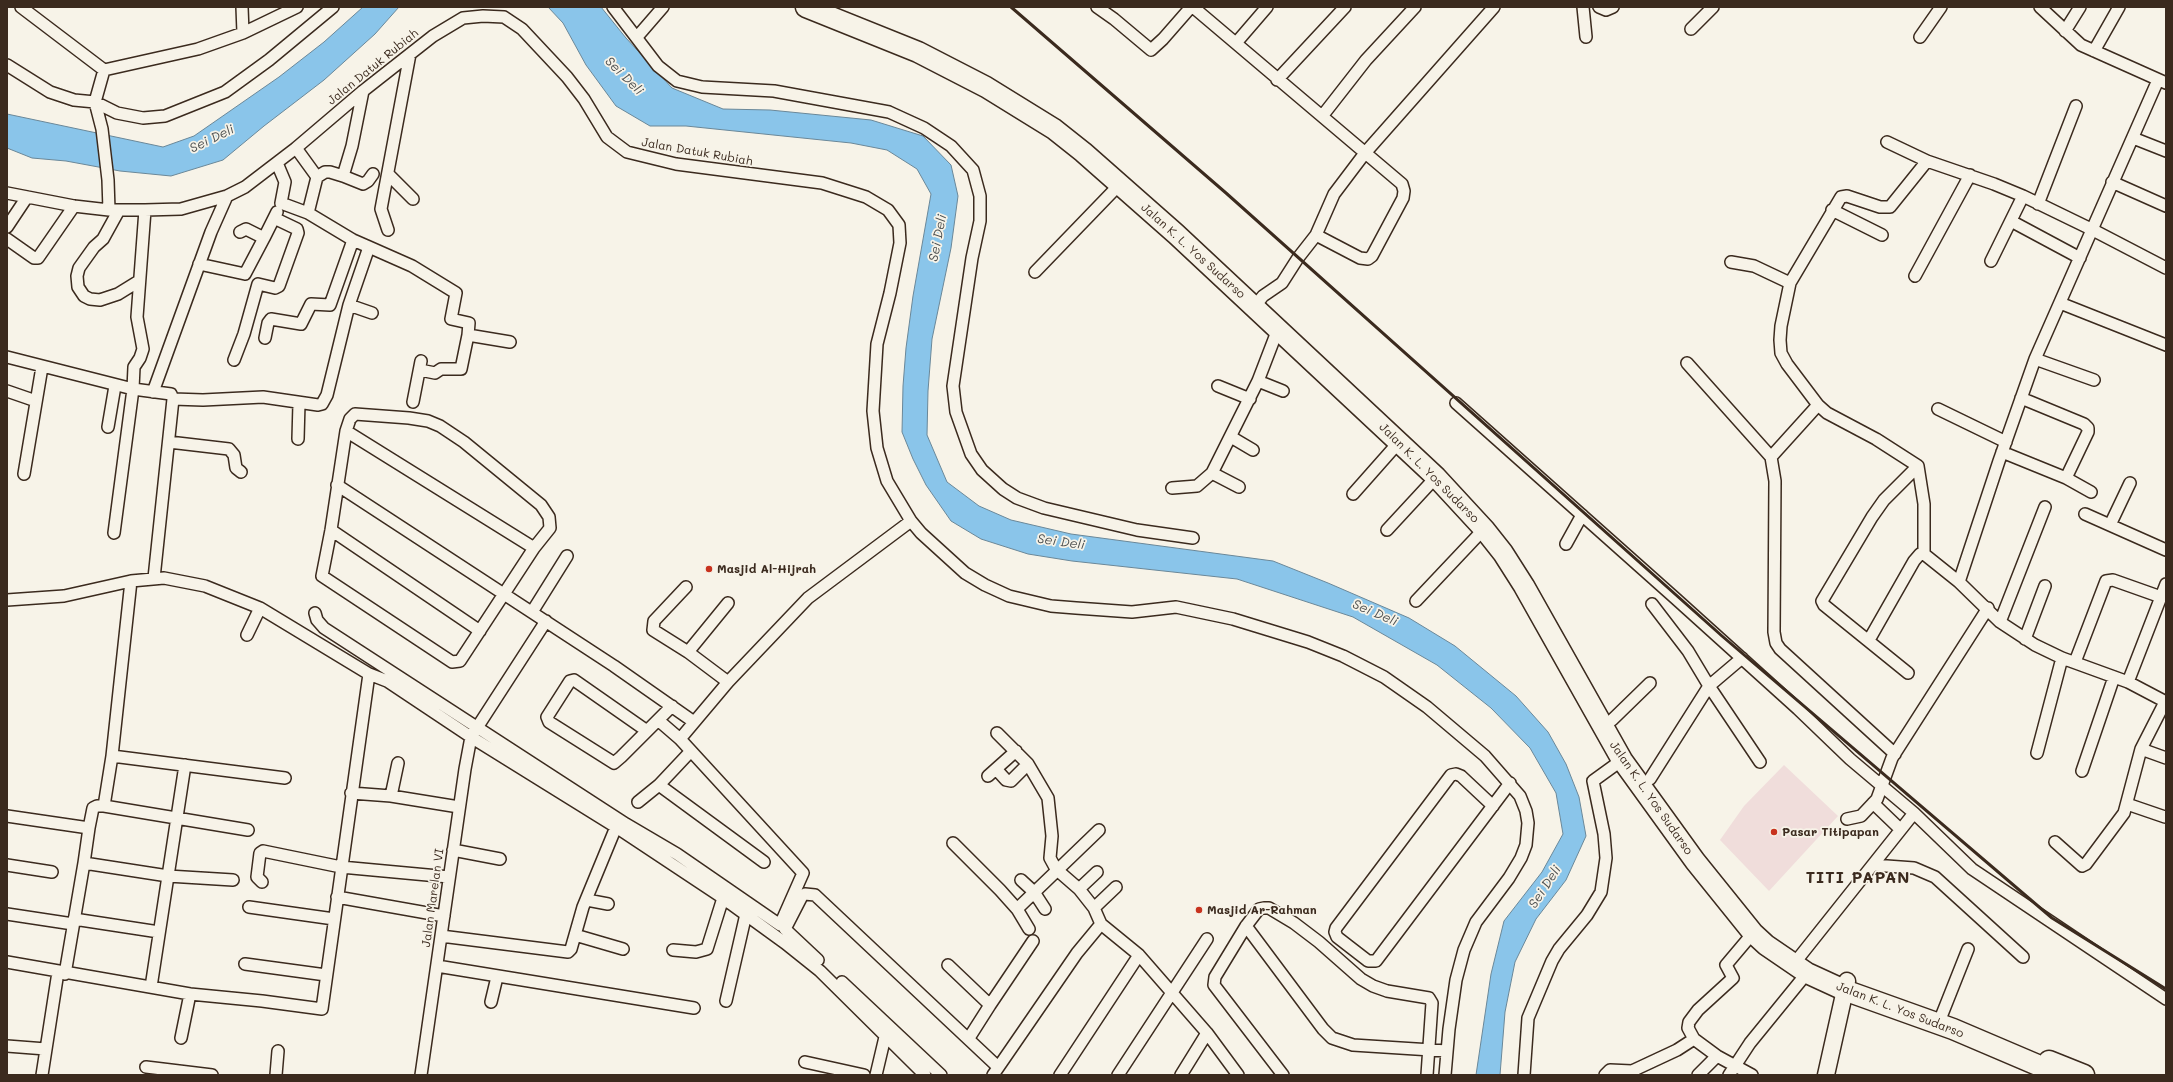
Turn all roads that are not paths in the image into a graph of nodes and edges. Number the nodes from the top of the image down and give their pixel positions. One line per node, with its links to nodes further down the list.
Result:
1 (21, 7): 33 (street)
2 (242, 7): 25 (street)
3 (297, 7): 25 (street)
4 (333, 7): 37 (street)
5 (613, 7): 28 (street)
6 (662, 7): 28 (street)
7 (806, 7): 53 (highway, Jalan K. L. Yos Sudarso)
8 (843, 7): 88 (highway, Jalan K. L. Yos Sudarso)
9 (1097, 7): 10 (street)
10 (1192, 7): 29 (street)
11 (1267, 7): 29 (street)
12 (1345, 7): 34 (street)
13 (1415, 7): 39 (street)
14 (1494, 7): 44 (street)
15 (1583, 7): 26 (street)
16 (1599, 7): 17 (street)
17 (1613, 7)
18 (1713, 7): 23 (street)
19 (1941, 7): 27 (street)
20 (2040, 7): 24 (street)
21 (2080, 7): 24 (street)
22 (2119, 7): 30 (street)
23 (1691, 30)
24 (2065, 31): 30 (street)
25 (243, 33): 33 (street)
26 (1586, 37)
27 (1920, 37)
28 (637, 38): 149 (street)
29 (1236, 43): 34 (street)
30 (2094, 51): 35 (street)
31 (410, 54): 36 (street, Jalan Datuk Rubiah); 48 (street); 143 (street, Jalan Datuk Rubiah)
32 (7, 65): 37 (street)
33 (104, 70): 37 (street)
34 (1277, 80): 39 (street)
35 (2162, 81): 40 (street)
36 (362, 91): 42 (street, Jalan Datuk Rubiah); 49 (street)
37 (95, 102): 63 (street)
38 (2076, 106): 60 (street)
39 (1323, 115): 44 (street)
40 (2133, 138): 43 (street); 52 (street)
41 (1887, 142): 45 (street)
42 (296, 148): 46 (street, Jalan Datuk Rubiah); 51 (street)
43 (2166, 151)
44 (1365, 153): 73 (street); 73 (street)
45 (1927, 161): 50 (street); 65 (street)
46 (277, 163): 55 (street, Jalan Datuk Rubiah); 59 (street)
47 (373, 174): 49 (street)
48 (389, 175): 58 (street); 70 (street)
49 (343, 176): 51 (street)
50 (1970, 176): 56 (street); 85 (street)
51 (317, 177): 66 (street)
52 (2112, 182): 62 (street); 71 (street)
53 (1119, 185): 84 (street); 88 (highway, Jalan K. L. Yos Sudarso)
54 (7, 193): 57 (street, Jalan Datuk Rubiah)
55 (227, 196): 64 (street, Jalan Datuk Rubiah); 82 (street)
56 (2023, 196): 60 (street); 68 (street)
57 (26, 197): 61 (street, Jalan Datuk Rubiah); 69 (street)
58 (412, 199)
59 (281, 203): 66 (street); 67 (street)
60 (2038, 204): 71 (street)
61 (74, 206): 63 (street, Jalan Datuk Rubiah); 76 (street)
62 (2166, 206)
63 (114, 210): 64 (street, Jalan Datuk Rubiah); 86 (street)
64 (145, 210): 86 (street)
65 (1832, 210): 74 (street); 87 (street)
66 (308, 213): 77 (street)
67 (274, 218): 75 (street); 99 (street)
68 (2011, 221): 79 (street); 80 (street)
69 (7, 227)
70 (388, 230)
71 (2093, 230): 79 (street); 83 (street)
72 (240, 232): 75 (street)
73 (1316, 235): 88 (street)
74 (1882, 235)
75 (264, 238): 82 (street)
76 (7, 239)
77 (353, 240): 78 (street); 94 (street)
78 (369, 246): 90 (street); 93 (street)
79 (2080, 258): 89 (street)
80 (1991, 261)
81 (1731, 262): 87 (street)
82 (199, 264): 109 (street)
83 (2166, 268)
84 (1035, 272)
85 (1915, 276)
86 (139, 281): 106 (street)
87 (1790, 283): 117 (street)
88 (1259, 301): 92 (highway, Jalan K. L. Yos Sudarso); 191 (highway, Jalan K. L. Yos Sudarso)
89 (2060, 303): 96 (street); 98 (street)
90 (349, 304): 91 (street); 115 (street)
91 (372, 313)
92 (1278, 329): 103 (street); 124 (highway, Jalan K. L. Yos Sudarso)
93 (468, 335): 95 (street); 114 (street)
94 (265, 338)
95 (510, 342)
96 (2166, 345)
97 (7, 357): 101 (street)
98 (2035, 359): 102 (street); 110 (street)
99 (234, 360)
100 (1687, 363): 127 (street)
101 (42, 367): 104 (street); 113 (street)
102 (2094, 380)
103 (1258, 381): 108 (street); 112 (street)
104 (116, 386): 106 (street); 119 (street)
105 (1218, 386): 112 (street)
106 (133, 389): 109 (street); 148 (street)
107 (7, 391): 113 (street)
108 (1283, 391)
109 (153, 392): 111 (street)
110 (2022, 398): 125 (street); 133 (street)
111 (173, 399): 115 (street); 123 (street)
112 (1250, 399): 121 (street)
113 (36, 401): 131 (street)
114 (413, 402)
115 (299, 403): 122 (street)
116 (1456, 403): 142 (street)
117 (1818, 405): 127 (street); 128 (street)
118 (1938, 409): 125 (street)
119 (108, 427)
120 (346, 431): 135 (street); 151 (street); 151 (street)
121 (1231, 437): 126 (street); 130 (street)
122 (298, 440)
123 (169, 442): 129 (street); 155 (street)
124 (1399, 442): 132 (highway, Jalan K. L. Yos Sudarso); 139 (street)
125 (2004, 447): 133 (street); 157 (street)
126 (1253, 450)
127 (1770, 457): 202 (street)
128 (1918, 466): 153 (street); 176 (street)
129 (241, 472)
130 (1212, 473): 136 (street); 137 (street)
131 (24, 474)
132 (1436, 477): 145 (highway, Jalan K. L. Yos Sudarso); 147 (street)
133 (2066, 478): 138 (street)
134 (2130, 483): 144 (street)
135 (337, 484): 146 (street); 161 (street)
136 (1239, 487)
137 (1172, 488)
138 (2091, 492)
139 (1353, 494)
140 (2045, 507): 172 (street)
141 (2085, 514): 144 (street)
142 (1582, 515): 150 (street); 178 (street)
143 (911, 522): 184 (street); 213 (street, Jalan Datuk Rubiah)
144 (2110, 525): 152 (street)
145 (1484, 529): 164 (street); 205 (highway, Jalan K. L. Yos Sudarso)
146 (331, 530): 173 (street); 173 (street)
147 (1387, 530)
148 (114, 533)
149 (1193, 538)
150 (1566, 544)
151 (534, 548): 161 (street)
152 (2166, 550)
153 (1924, 554): 157 (street); 176 (street)
154 (567, 556): 169 (street)
155 (154, 578): 156 (street); 167 (street)
156 (131, 581): 163 (street); 203 (street)
157 (1959, 582): 168 (street)
158 (2166, 584): 162 (street)
159 (2045, 586): 175 (street)
160 (686, 587): 177 (street)
161 (504, 595): 169 (street); 173 (street)
162 (2161, 597): 180 (street); 185 (street)
163 (7, 600)
164 (1416, 601)
165 (728, 603): 177 (street)
166 (1652, 604): 187 (street)
167 (260, 608): 174 (street); 182 (street)
168 (1988, 608): 172 (street); 202 (street)
169 (532, 612): 171 (street)
170 (316, 613): 193 (street)
171 (546, 621): 189 (street); 193 (street, Jalan Marelan VI)
172 (2000, 622): 175 (street)
173 (480, 631)
174 (247, 635)
175 (2025, 639): 179 (street)
176 (1869, 640): 181 (street)
177 (688, 652): 184 (street)
178 (1742, 658): 187 (street); 215 (street)
179 (2062, 658): 180 (street); 201 (street)
180 (2075, 662): 183 (street)
181 (1908, 673)
182 (369, 674): 196 (street); 216 (street)
183 (2114, 677): 185 (street); 210 (street)
184 (728, 682): 192 (street)
185 (2128, 682): 188 (street)
186 (1650, 683): 191 (street)
187 (1709, 686): 206 (street); 212 (street)
188 (2166, 702): 198 (street)
189 (672, 706): 190 (street); 192 (street)
190 (658, 720): 194 (street); 197 (street)
191 (1612, 720): 212 (highway, Jalan K. L. Yos Sudarso)
192 (694, 722): 197 (street)
193 (477, 727): 196 (street, Jalan Marelan VI); 199 (street)
194 (647, 731): 194 (street)
195 (997, 733): 200 (street)
196 (471, 737): 223 (street, Jalan Marelan VI); 229 (street)
197 (680, 739): 199 (street)
198 (2141, 749): 204 (street); 220 (street)
199 (691, 751): 214 (street)
200 (1016, 751): 208 (street); 208 (street)
201 (2037, 753)
202 (1895, 754): 215 (street)
203 (112, 756): 209 (street); 221 (street)
204 (2166, 758)
205 (1622, 760): 236 (highway, Jalan K. L. Yos Sudarso); 330 (street)
206 (1760, 762)
207 (398, 763): 217 (street)
208 (1028, 764): 244 (street)
209 (185, 765): 211 (street); 226 (street)
210 (2082, 771)
211 (285, 778)
212 (1650, 779): 236 (highway, Jalan K. L. Yos Sudarso)
213 (1510, 783): 222 (street); 309 (street, Jalan Datuk Rubiah)
214 (659, 785): 218 (street); 239 (street)
215 (1882, 787): 219 (street); 224 (street)
216 (351, 793): 217 (street); 243 (street)
217 (392, 796): 223 (street)
218 (638, 802)
219 (1873, 803): 228 (street); 233 (street)
220 (2127, 804): 227 (street); 234 (street)
221 (104, 806): 226 (street); 230 (street)
222 (1492, 806): 222 (street)
223 (459, 807): 237 (street, Jalan Marelan VI)
224 (1914, 813): 233 (street); 294 (street)
225 (7, 816): 230 (street)
226 (177, 817): 231 (street); 247 (street)
227 (2165, 817)
228 (1847, 819)
229 (616, 827): 256 (street); 257 (street)
230 (89, 828): 240 (street)
231 (248, 830)
232 (1099, 830): 244 (street)
233 (1900, 830): 242 (street)
234 (2055, 842)
235 (953, 843): 261 (street)
236 (1692, 848): 272 (highway, Jalan K. L. Yos Sudarso); 285 (highway, Jalan K. L. Yos Sudarso)
237 (453, 850): 238 (street); 248 (street, Jalan Marelan VI)
238 (500, 859)
239 (764, 862)
240 (84, 863): 247 (street); 267 (street)
241 (7, 865): 245 (street)
242 (1873, 865): 281 (street); 285 (street)
243 (341, 867): 248 (street); 251 (street); 255 (street)
244 (1056, 869): 253 (street); 254 (street)
245 (52, 872)
246 (1097, 872): 253 (street)
247 (168, 876): 249 (street); 271 (street)
248 (449, 877): 265 (street, Jalan Marelan VI)
249 (233, 880)
250 (1021, 880): 254 (street)
251 (262, 882)
252 (1116, 887): 260 (street)
253 (1079, 889): 260 (street)
254 (1034, 892): 261 (street); 262 (street)
255 (337, 897): 265 (street); 266 (street)
256 (723, 898): 264 (street); 279 (street)
257 (587, 900): 258 (street); 273 (street)
258 (608, 904)
259 (249, 907): 266 (street)
260 (1094, 908): 268 (street)
261 (1017, 909): 270 (street)
262 (1045, 909)
263 (7, 914): 267 (street)
264 (746, 914): 295 (street); 301 (street)
265 (444, 916): 274 (street, Jalan Marelan VI)
266 (334, 919): 288 (street)
267 (73, 921): 271 (street); 287 (street)
268 (1101, 924): 280 (street); 313 (street)
269 (1246, 926): 308 (street); 308 (street); 327 (street)
270 (1029, 929)
271 (159, 932): 291 (street)
272 (1753, 933): 285 (highway, Jalan K. L. Yos Sudarso); 304 (street)
273 (575, 935): 274 (street); 277 (street)
274 (441, 936): 286 (street, Jalan Marelan VI)
275 (1207, 939): 293 (street)
276 (1033, 941): 297 (street)
277 (622, 949)
278 (1968, 949): 299 (street)
279 (673, 950)
280 (1139, 954): 293 (street); 323 (street)
281 (2023, 957)
282 (7, 962): 287 (street)
283 (245, 964): 288 (street)
284 (948, 965): 297 (street)
285 (1800, 965): 290 (highway, Jalan K. L. Yos Sudarso); 314 (street)
286 (437, 966): 289 (street); 318 (street, Jalan Marelan VI)
287 (62, 973): 291 (street); 306 (street)
288 (326, 975): 292 (street)
289 (497, 977): 296 (street); 298 (street)
290 (1846, 986): 299 (highway, Jalan K. L. Yos Sudarso); 334 (main road); 335 (highway, Jalan K. L. Yos Sudarso)
291 (151, 987): 292 (street)
292 (190, 994): 302 (street)
293 (1172, 994): 300 (street); 324 (street)
294 (2166, 999)
295 (726, 1001)
296 (491, 1002)
297 (990, 1005): 303 (street)
298 (694, 1008)
299 (1941, 1017): 336 (highway, Jalan K. L. Yos Sudarso)
300 (1207, 1033): 325 (street); 326 (street)
301 (886, 1037): 320 (street); 321 (street)
302 (181, 1038)
303 (969, 1038): 313 (street); 322 (street)
304 (1694, 1039): 310 (street); 331 (street)
305 (7, 1046): 306 (street)
306 (46, 1050): 315 (street)
307 (278, 1051): 317 (street)
308 (1428, 1051): 309 (street); 328 (street)
309 (1447, 1051): 329 (street, Jalan Datuk Rubiah)
310 (1717, 1056): 314 (street); 332 (street)
311 (805, 1062): 319 (street)
312 (146, 1067): 316 (street)
313 (995, 1071)
314 (1732, 1071): 333 (street)
315 (42, 1075)
316 (212, 1075)
317 (276, 1075)
318 (421, 1075)
319 (864, 1075)
320 (876, 1075)
321 (925, 1075)
322 (941, 1075)
323 (1060, 1075)
324 (1118, 1075)
325 (1181, 1075)
326 (1238, 1075)
327 (1283, 1075)
328 (1427, 1075)
329 (1445, 1075)
330 (1524, 1075)
331 (1604, 1075)
332 (1698, 1075)
333 (1752, 1075)
334 (1826, 1075)
335 (2061, 1075)
336 (2084, 1075)

